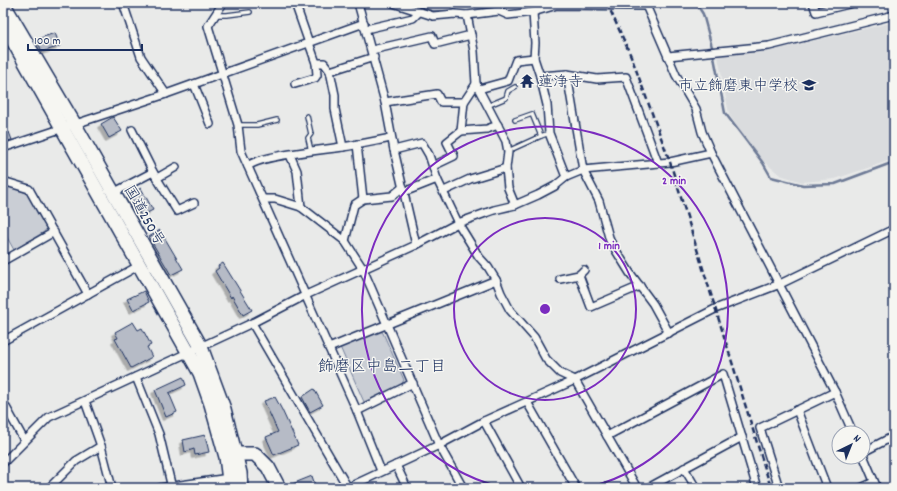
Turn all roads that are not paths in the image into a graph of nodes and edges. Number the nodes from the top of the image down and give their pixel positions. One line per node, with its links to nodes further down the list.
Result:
1 (3, 3): 44 (highway, 国道250号)
2 (123, 3): 34 (street)
3 (223, 3): 15 (street)
4 (295, 3): 21 (street)
5 (358, 3): 19 (street)
6 (393, 3): 13 (street)
7 (499, 3): 11 (street)
8 (813, 3): 9 (street)
9 (853, 3)
10 (645, 5): 14 (street); 23 (street)
11 (499, 11): 14 (street); 16 (street)
12 (250, 12): 15 (lane)
13 (419, 12): 16 (street); 19 (street)
14 (533, 12): 24 (street)
15 (216, 14): 27 (street)
16 (467, 15): 20 (street)
17 (894, 15): 23 (street)
18 (3, 23): 44 (highway, 国道250号)
19 (365, 26): 21 (street); 22 (street)
20 (471, 35): 22 (street); 32 (street)
21 (309, 43): 25 (street); 27 (street)
22 (373, 54): 26 (street); 35 (street)
23 (668, 56): 56 (street)
24 (534, 58): 29 (street); 32 (street)
25 (316, 63): 26 (street); 31 (street)
26 (330, 70): 51 (street)
27 (223, 74): 30 (street); 43 (street)
28 (567, 74): 29 (street); 58 (street); 63 (street)
29 (540, 76): 47 (street)
30 (194, 84): 34 (street); 41 (street)
31 (295, 84)
32 (477, 86): 36 (street); 37 (street)
33 (515, 87): 37 (lane)
34 (166, 94): 44 (street)
35 (385, 102): 36 (street); 49 (street)
36 (464, 102): 46 (street)
37 (488, 106): 42 (street)
38 (307, 116): 53 (lane)
39 (277, 120): 43 (lane)
40 (515, 120): 48 (lane)
41 (210, 124)
42 (498, 125): 46 (street); 55 (street)
43 (238, 126): 59 (street)
44 (69, 127): 52 (street); 70 (highway, 国道250号); 82 (highway, 国道250号)
45 (132, 130): 64 (street)
46 (461, 132): 60 (street)
47 (549, 133): 48 (lane); 65 (street)
48 (541, 136): 55 (lane)
49 (391, 138): 50 (street); 54 (street)
50 (357, 144): 51 (street); 72 (street)
51 (343, 147): 53 (street)
52 (3, 148)
53 (311, 150): 57 (street)
54 (394, 150): 60 (street); 68 (street)
55 (508, 152): 62 (street)
56 (711, 153): 58 (street); 86 (street)
57 (290, 155): 59 (street); 75 (street)
58 (658, 163): 63 (street)
59 (248, 166): 71 (street)
60 (433, 166): 66 (street)
61 (176, 167): 64 (street)
62 (506, 168): 69 (street); 74 (street)
63 (583, 170): 65 (street); 87 (street)
64 (155, 175): 70 (street); 73 (street)
65 (566, 177): 74 (street)
66 (437, 179): 68 (street); 69 (street)
67 (3, 181): 78 (street)
68 (404, 190): 72 (street); 80 (street)
69 (444, 191): 76 (street)
70 (114, 193): 95 (highway, 国道250号)
71 (263, 199): 75 (street); 89 (street)
72 (363, 200): 79 (street)
73 (194, 203)
74 (515, 205): 76 (street)
75 (301, 207): 79 (street)
76 (458, 223): 80 (street); 85 (street)
77 (894, 229): 86 (street)
78 (54, 232): 81 (street); 88 (street)
79 (345, 241): 83 (street)
80 (416, 245): 83 (street)
81 (3, 261)
82 (140, 265): 88 (street); 95 (highway, 国道250号)
83 (363, 270): 89 (street); 91 (street)
84 (560, 279): 87 (street)
85 (496, 280): 91 (street); 97 (street)
86 (780, 284): 92 (street); 99 (street)
87 (640, 286): 92 (street)
88 (88, 294): 93 (street)
89 (306, 295): 90 (street); 94 (street)
90 (252, 323): 95 (street); 129 (street)
91 (387, 324): 94 (street); 98 (street)
92 (669, 333): 97 (street)
93 (3, 341)
94 (330, 348): 104 (street)
95 (195, 349): 96 (street); 115 (highway, 国道250号)
96 (136, 376): 100 (street); 123 (street)
97 (575, 380): 102 (street); 108 (street)
98 (413, 383): 104 (street); 112 (street)
99 (835, 392): 103 (street); 107 (street)
100 (85, 401): 111 (street); 113 (street)
101 (3, 402): 105 (street)
102 (527, 402): 106 (street); 133 (street)
103 (797, 410): 138 (street); 139 (street)
104 (357, 411): 120 (street)
105 (6, 414): 111 (street)
106 (484, 421): 112 (street); 132 (street)
107 (849, 425)
108 (607, 436): 110 (street); 134 (street)
109 (894, 436): 114 (street)
110 (742, 437): 119 (street); 137 (street)
111 (24, 440): 116 (street)
112 (439, 445): 117 (street); 131 (street)
113 (101, 446): 124 (street); 125 (street)
114 (871, 448)
115 (231, 455): 121 (highway, 国道250号); 127 (highway, 国道250号); 128 (highway)
116 (3, 463)
117 (396, 465): 120 (street); 130 (street)
118 (867, 465): 122 (street)
119 (684, 468): 135 (street); 136 (street)
120 (381, 471): 129 (street)
121 (229, 483): 123 (street)
122 (876, 485): 140 (street)
123 (171, 487): 126 (street)
124 (49, 488)
125 (112, 488)
126 (160, 488)
127 (241, 488)
128 (280, 488)
129 (348, 488)
130 (408, 488)
131 (463, 488)
132 (521, 488)
133 (576, 488)
134 (636, 488)
135 (648, 488)
136 (696, 488)
137 (757, 488)
138 (779, 488)
139 (827, 488)
140 (861, 488)

